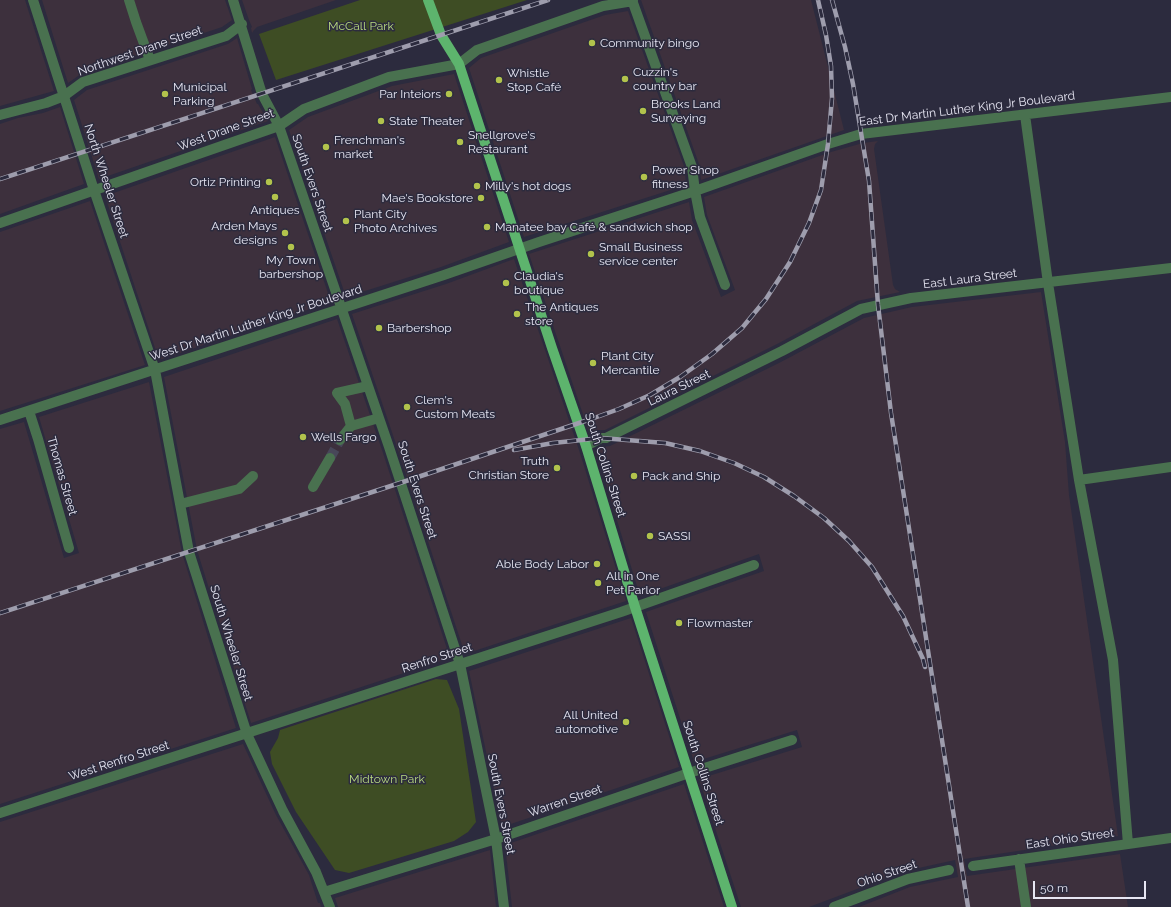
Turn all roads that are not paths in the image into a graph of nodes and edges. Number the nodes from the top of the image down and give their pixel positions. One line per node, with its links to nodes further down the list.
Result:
1 (33, 0): 9 (street, North Wheeler Street)
2 (130, 0): 7 (street)
3 (233, 0): 6 (street, South Evers Street)
4 (428, 0): 8 (main road, South Collins Street)
5 (633, 1): 8 (street); 15 (street)
6 (242, 24): 7 (street, Northwest Drane Street); 13 (street, South Evers Street)
7 (150, 60): 9 (street, Northwest Drane Street)
8 (459, 64): 13 (street, West Drane Street); 17 (main road, South Collins Street)
9 (64, 96): 11 (street, Northwest Drane Street); 14 (street, North Wheeler Street)
10 (1171, 97): 12 (street, East Dr Martin Luther King Jr Boulevard)
11 (0, 115)
12 (1025, 115): 15 (street, East Dr Martin Luther King Jr Boulevard); 19 (street)
13 (279, 126): 14 (street, West Drane Street); 21 (street, South Evers Street)
14 (94, 190): 16 (street, West Drane Street); 23 (street, North Wheeler Street)
15 (694, 191): 17 (street, East Dr Martin Luther King Jr Boulevard); 20 (street)
16 (0, 223)
17 (519, 248): 21 (street, West Dr Martin Luther King Jr Boulevard); 30 (main road, South Collins Street)
18 (1171, 268): 19 (street, East Laura Street)
19 (1048, 283): 22 (street, East Laura Street); 34 (street)
20 (725, 285)
21 (341, 308): 23 (street, West Dr Martin Luther King Jr Boulevard); 24 (street, South Evers Street)
22 (782, 351): 30 (street, Laura Street)
23 (155, 370): 25 (street, West Dr Martin Luther King Jr Boulevard); 36 (street, South Wheeler Street)
24 (368, 386): 26 (street, South Evers Street); 28 (street)
25 (29, 411): 27 (street, West Dr Martin Luther King Jr Boulevard); 37 (street, Thomas Street)
26 (379, 418): 28 (street); 40 (street, South Evers Street)
27 (0, 420)
28 (351, 426): 29 (street)
29 (340, 440)
30 (586, 446): 39 (main road, South Collins Street)
31 (330, 458): 35 (street)
32 (1171, 467): 34 (street)
33 (253, 476): 36 (street)
34 (1079, 480): 47 (street)
35 (313, 487)
36 (180, 504): 41 (street, South Wheeler Street)
37 (69, 548)
38 (754, 565): 39 (street, Renfro Street)
39 (636, 607): 40 (street, Renfro Street); 43 (main road, South Collins Street)
40 (460, 664): 41 (street, Renfro Street); 45 (street, South Evers Street)
41 (246, 734): 44 (street, West Renfro Street); 51 (street, South Wheeler Street)
42 (792, 740): 43 (street, Warren Street)
43 (689, 773): 45 (street, Warren Street); 54 (main road, South Collins Street)
44 (0, 813)
45 (496, 838): 51 (street, Warren Street); 53 (street, South Evers Street)
46 (1171, 838): 47 (street, East Ohio Street)
47 (1128, 844): 48 (street, East Ohio Street)
48 (1019, 860): 49 (street, East Ohio Street); 56 (street)
49 (973, 866)
50 (949, 870): 55 (street, Ohio Street)
51 (324, 892): 52 (street, South Wheeler Street)
52 (330, 907)
53 (504, 907)
54 (732, 907)
55 (834, 907)
56 (1026, 907)

